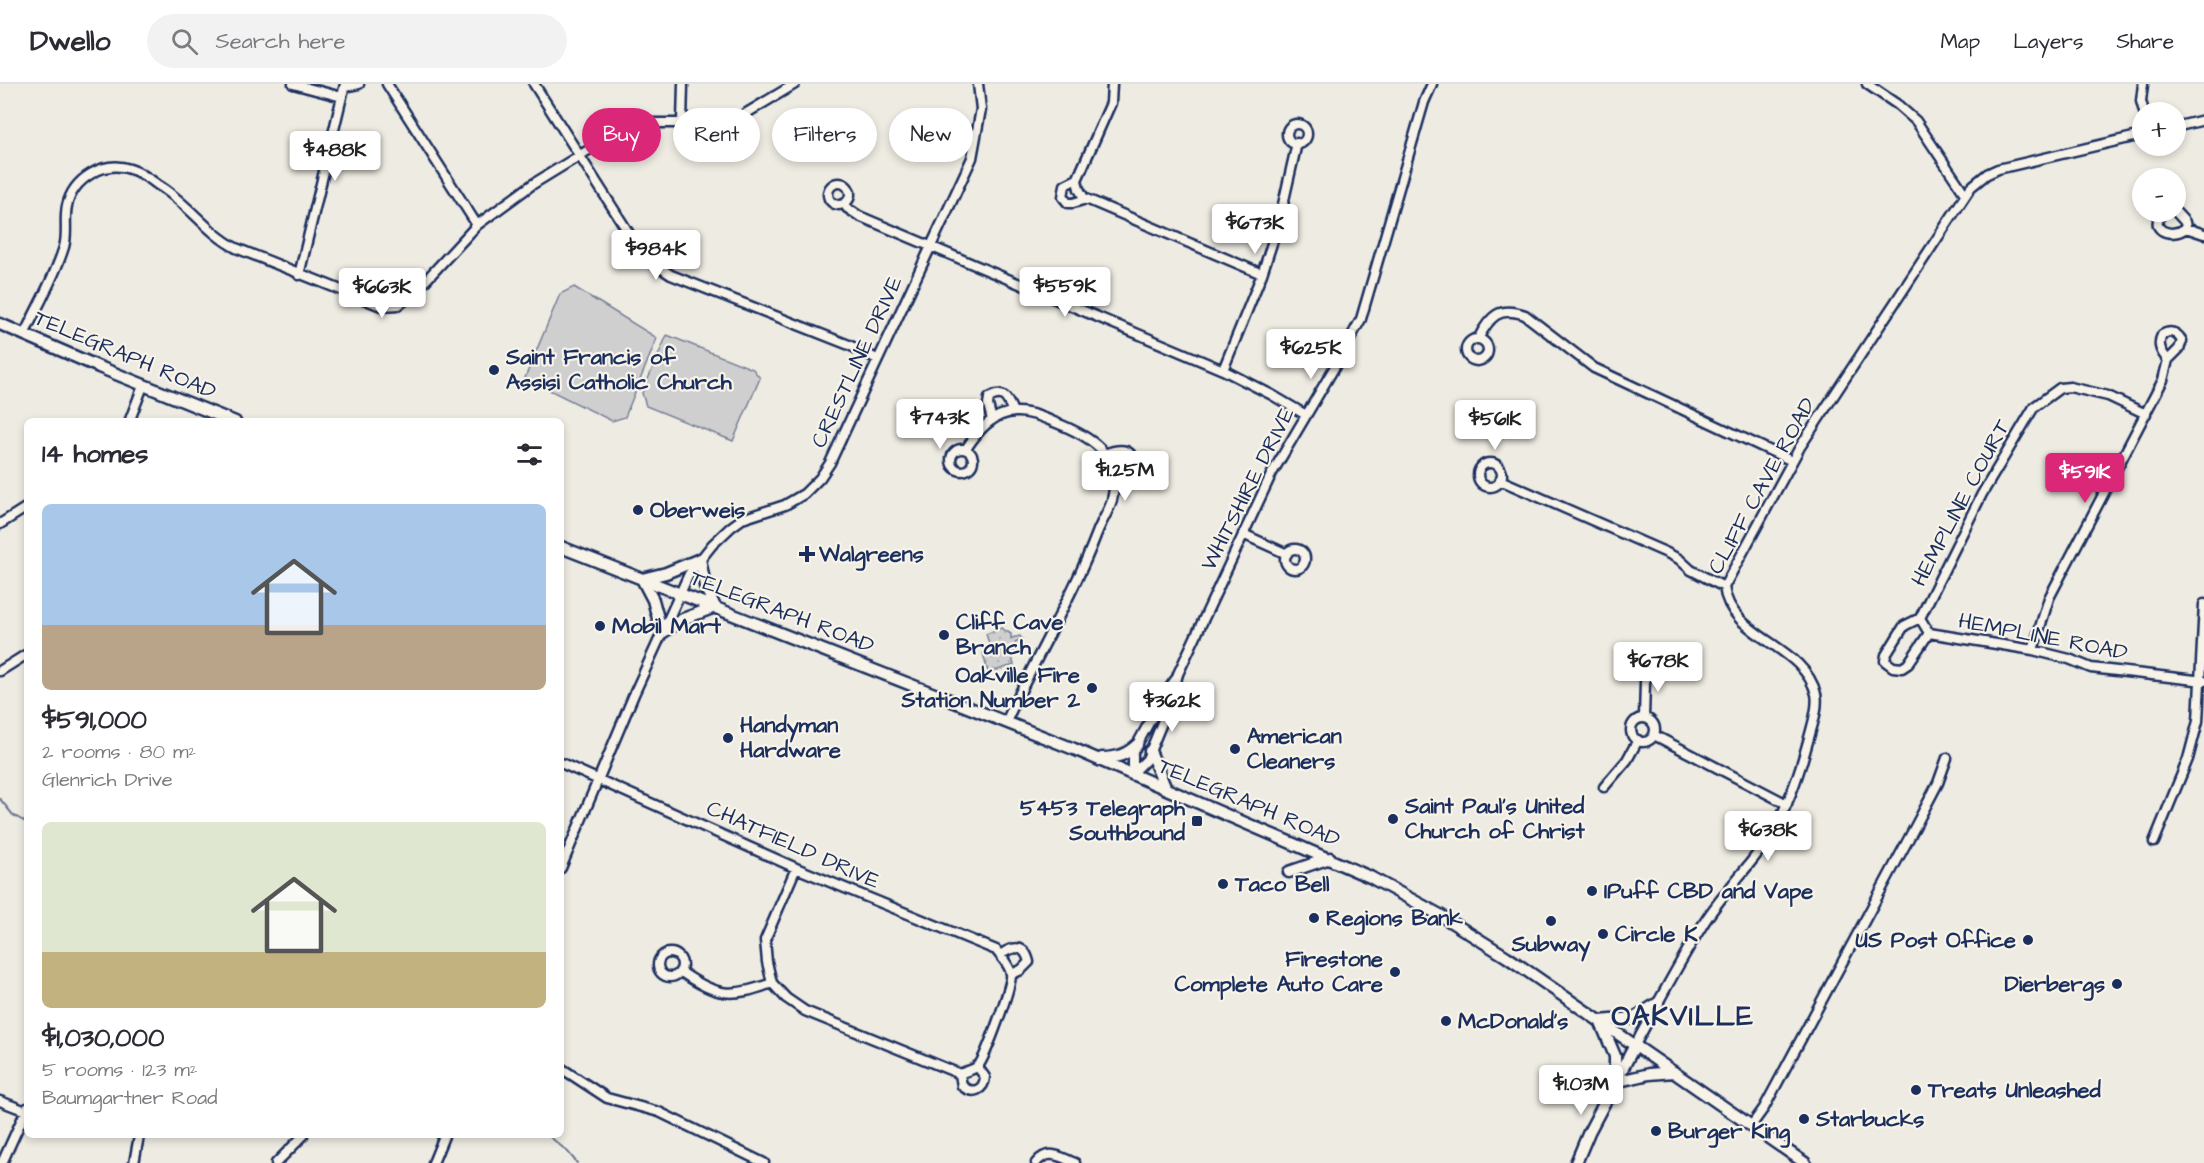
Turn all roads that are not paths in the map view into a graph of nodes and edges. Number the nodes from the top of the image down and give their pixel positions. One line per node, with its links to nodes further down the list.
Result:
1 (293, 84): 13 (street)
2 (359, 84): 12 (street)
3 (387, 84): 29 (street)
4 (534, 84): 22 (street)
5 (683, 84): 15 (street)
6 (795, 84): 16 (street)
7 (978, 84): 32 (street, CRESTLINE DRIVE)
8 (1112, 84): 23 (street)
9 (1432, 84): 44 (street, WHITSHIRE DRIVE)
10 (1867, 84): 24 (street)
11 (2143, 84): 14 (street)
12 (345, 85): 13 (street)
13 (342, 97): 34 (street)
14 (2141, 102)
15 (682, 108)
16 (755, 108)
17 (2204, 120): 19 (street)
18 (673, 123): 22 (street)
19 (2186, 124)
20 (2132, 137): 24 (street, CLIFF CAVE ROAD)
21 (1297, 143): 33 (street)
22 (580, 154): 29 (street); 38 (street)
23 (1077, 179): 25 (street); 25 (street)
24 (1965, 194): 50 (street, CLIFF CAVE ROAD)
25 (1086, 199): 33 (street)
26 (845, 204): 32 (street)
27 (2158, 222): 30 (street)
28 (2185, 222): 30 (street)
29 (477, 225): 34 (street)
30 (2186, 228): 31 (street)
31 (2204, 234)
32 (931, 246): 38 (street, CRESTLINE DRIVE); 40 (street)
33 (1262, 274): 40 (street)
34 (299, 275): 36 (street)
35 (0, 324): 36 (main road, TELEGRAPH ROAD)
36 (24, 335): 41 (main road, TELEGRAPH ROAD)
37 (1478, 339): 50 (street)
38 (877, 359): 58 (street, CRESTLINE DRIVE)
39 (2168, 360): 43 (street)
40 (1223, 370): 44 (street)
41 (143, 386): 45 (street); 46 (main road, TELEGRAPH ROAD)
42 (1013, 412): 47 (street); 47 (street); 49 (street)
43 (2146, 414): 64 (street, HEMPLINE COURT); 67 (street)
44 (1306, 415): 55 (street, WHITSHIRE DRIVE)
45 (131, 418)
46 (225, 418)
47 (992, 420): 48 (street)
48 (966, 449)
49 (1104, 454): 51 (street); 51 (street)
50 (1791, 461): 60 (street, CLIFF CAVE ROAD)
51 (1114, 479): 74 (street)
52 (1500, 480): 60 (street)
53 (24, 509): 54 (street)
54 (0, 524)
55 (1244, 534): 57 (street); 71 (street, WHITSHIRE DRIVE)
56 (564, 548): 59 (main road, TELEGRAPH ROAD)
57 (1287, 554)
58 (700, 559): 59 (main road); 61 (street, CRESTLINE DRIVE); 63 (main road)
59 (642, 579): 61 (main road, TELEGRAPH ROAD); 65 (main road)
60 (1724, 587): 86 (street, CLIFF CAVE ROAD)
61 (679, 593): 63 (main road, TELEGRAPH ROAD); 65 (street, CRESTLINE DRIVE)
62 (2204, 604): 72 (street)
63 (715, 607): 65 (main road); 74 (main road, TELEGRAPH ROAD)
64 (1920, 618): 66 (street, HEMPLINE ROAD); 66 (street, HEMPLINE COURT)
65 (662, 633): 83 (street, CRESTLINE DRIVE)
66 (1929, 633): 67 (street, HEMPLINE ROAD)
67 (2033, 650): 72 (street, HEMPLINE ROAD)
68 (24, 656): 70 (street)
69 (1650, 664): 73 (street)
70 (0, 671)
71 (1178, 674): 77 (street, WHITSHIRE DRIVE); 78 (street, WHITSHIRE DRIVE)
72 (2202, 680): 87 (street)
73 (1644, 718): 75 (street); 76 (street)
74 (1006, 722): 79 (main road, TELEGRAPH ROAD)
75 (1654, 735): 76 (street); 86 (street)
76 (1638, 740): 85 (street)
77 (1137, 745): 79 (main road); 82 (street, WHITSHIRE DRIVE)
78 (1150, 751): 82 (street, WHITSHIRE DRIVE); 84 (main road)
79 (1097, 758): 82 (main road, TELEGRAPH ROAD)
80 (1947, 758): 107 (street)
81 (564, 764): 83 (street, CHATFIELD DRIVE)
82 (1133, 773): 84 (main road, TELEGRAPH ROAD)
83 (599, 778): 89 (street, CRESTLINE DRIVE); 90 (street, CHATFIELD DRIVE)
84 (1165, 787): 88 (main road, TELEGRAPH ROAD)
85 (1604, 787)
86 (1787, 804): 96 (street, CLIFF CAVE ROAD)
87 (2154, 842)
88 (1330, 858): 91 (main road); 97 (main road, TELEGRAPH ROAD)
89 (564, 861)
90 (796, 868): 92 (street, CHATFIELD DRIVE); 95 (street)
91 (1290, 872)
92 (1000, 955): 94 (street, CHATFIELD DRIVE); 94 (street)
93 (680, 971): 95 (street)
94 (1012, 974): 99 (street)
95 (772, 982): 102 (street)
96 (1658, 1003): 97 (main road); 98 (street, CLIFF CAVE ROAD)
97 (1600, 1021): 98 (main road, TELEGRAPH ROAD); 103 (main road)
98 (1635, 1045): 101 (main road, TELEGRAPH ROAD); 103 (main road)
99 (977, 1066): 102 (street); 102 (street)
100 (564, 1070): 115 (street)
101 (1674, 1072): 103 (main road); 107 (main road, TELEGRAPH ROAD)
102 (960, 1074)
103 (1615, 1082): 118 (main road)
104 (0, 1101): 105 (street)
105 (24, 1109)
106 (24, 1114): 111 (street)
107 (1751, 1126): 119 (main road, TELEGRAPH ROAD)
108 (140, 1138): 112 (street)
109 (301, 1138): 113 (street)
110 (443, 1138): 114 (street)
111 (2, 1163)
112 (134, 1163)
113 (276, 1163)
114 (433, 1163)
115 (764, 1163)
116 (1036, 1163): 117 (street)
117 (1076, 1163)
118 (1576, 1163)
119 (1806, 1163)

